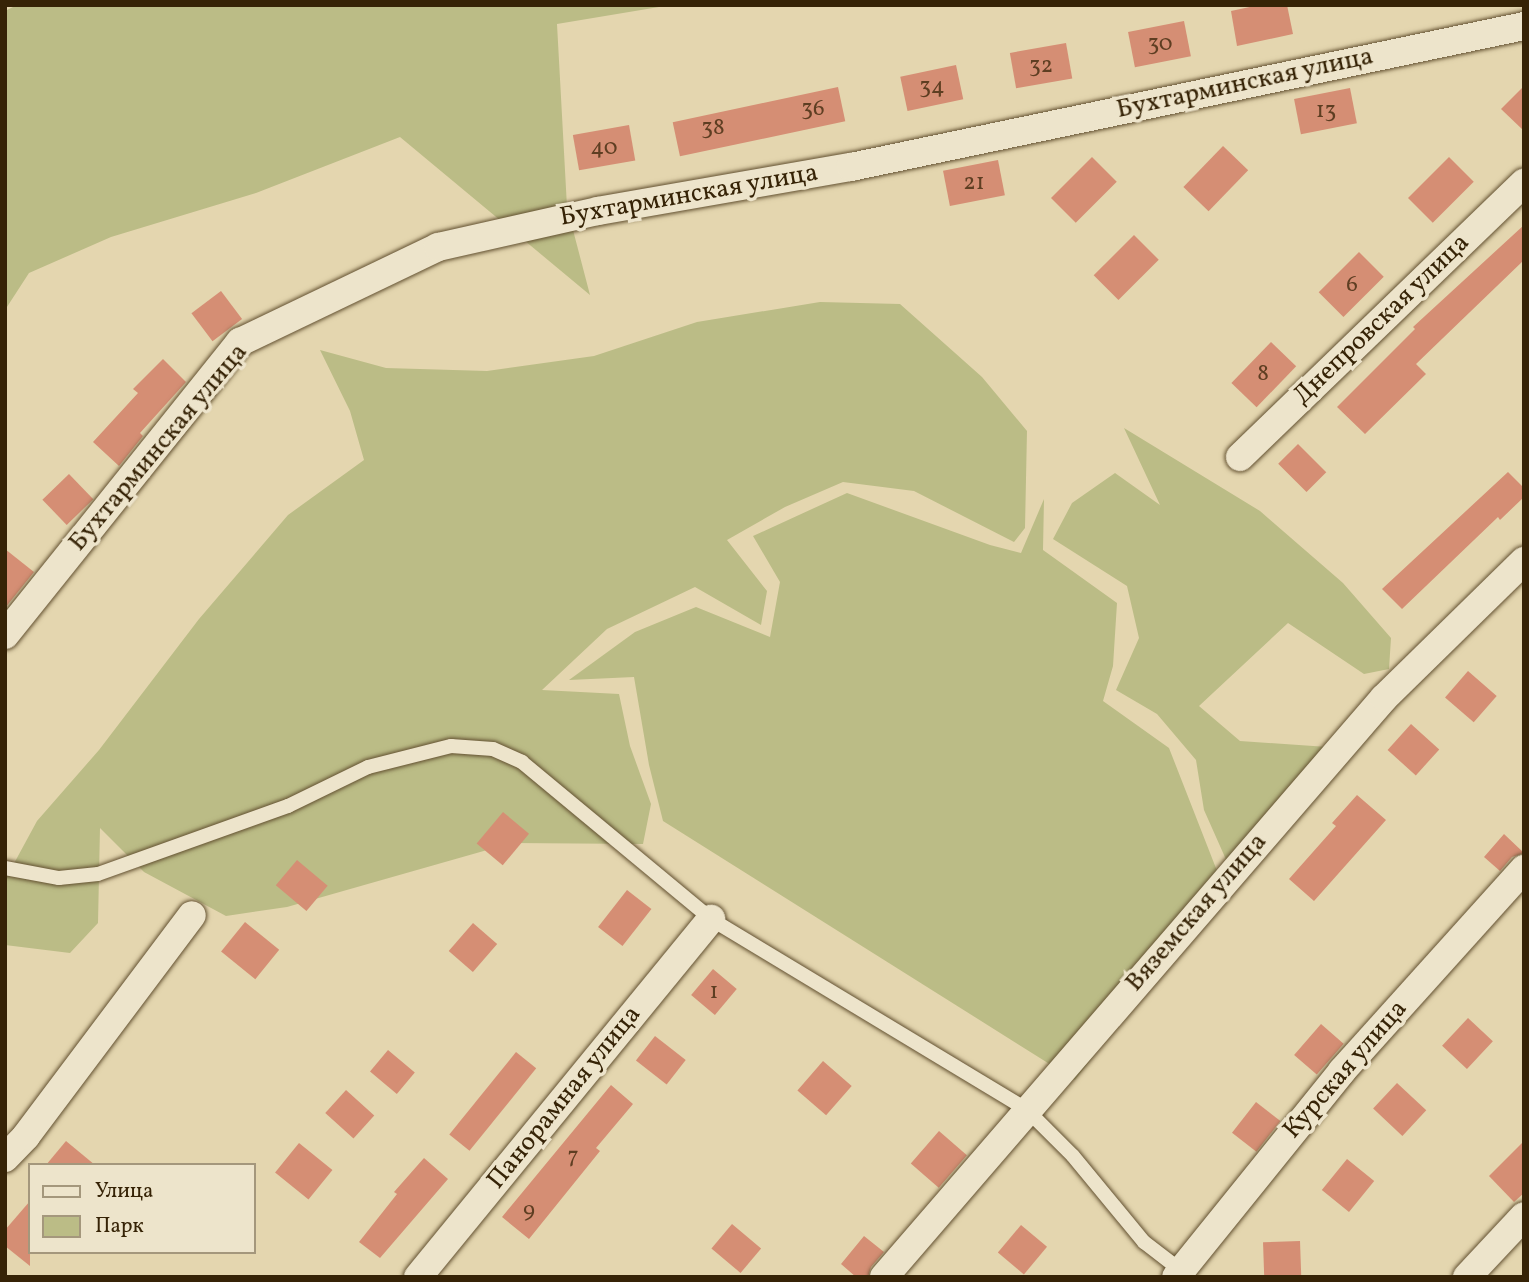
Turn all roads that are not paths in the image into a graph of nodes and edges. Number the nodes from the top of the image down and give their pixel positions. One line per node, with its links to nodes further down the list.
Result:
1 (1524, 26): 5 (street, Бухтарминская улица)
2 (1524, 183): 3 (street, Днепровская улица)
3 (1240, 457)
4 (1524, 561): 10 (street, Вяземская улица)
5 (5, 635)
6 (5, 868): 9 (lane)
7 (1524, 869): 13 (street, Курская улица)
8 (192, 915): 11 (street)
9 (711, 919): 10 (lane); 14 (street, Панорамная улица)
10 (1026, 1109): 13 (lane); 15 (street, Вяземская улица)
11 (5, 1158)
12 (1524, 1216): 16 (street)
13 (1182, 1274)
14 (418, 1277)
15 (884, 1277)
16 (1467, 1277)

